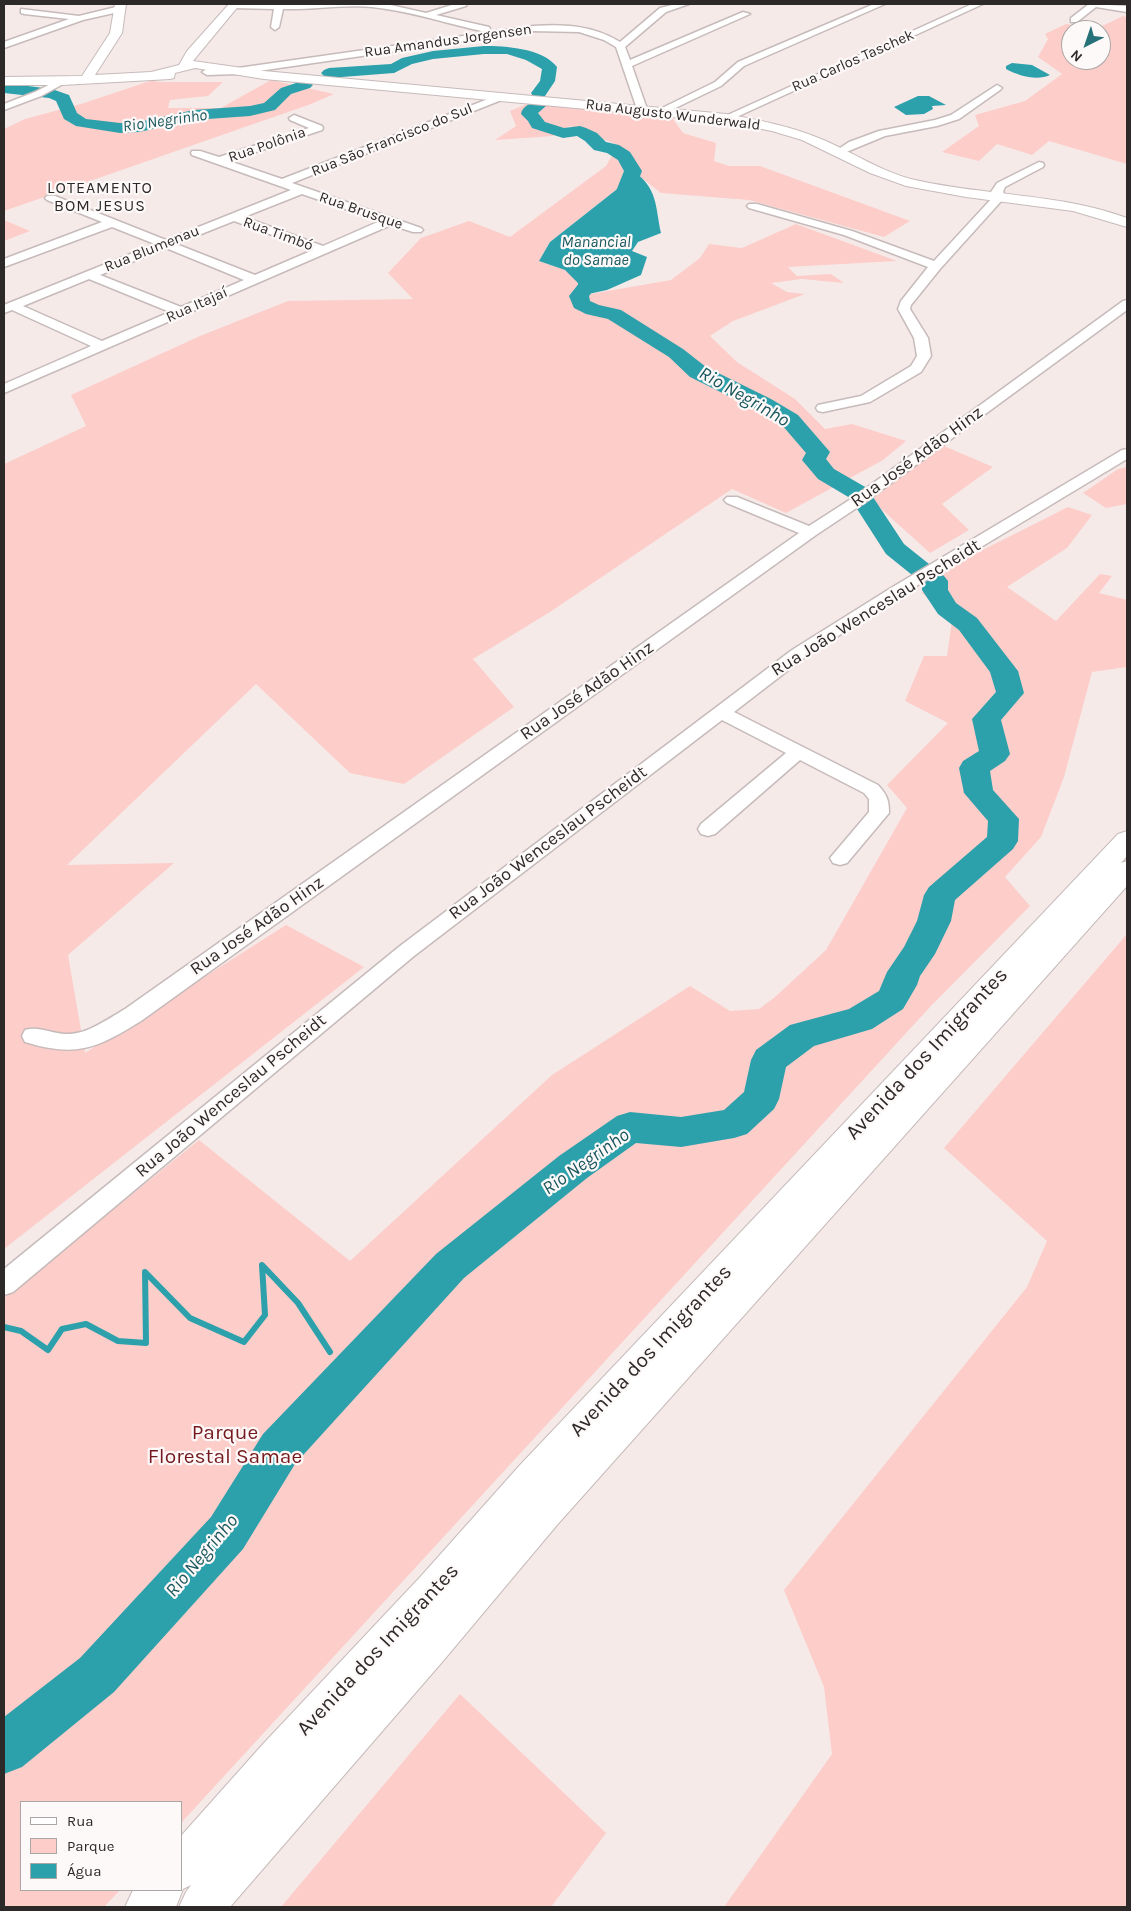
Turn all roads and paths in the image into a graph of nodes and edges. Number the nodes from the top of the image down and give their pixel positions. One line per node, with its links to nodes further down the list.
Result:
1 (235, 4): 9 (street); 24 (main road)
2 (345, 4): 3 (street); 9 (street)
3 (370, 4): 14 (street)
4 (463, 4): 14 (street)
5 (685, 4): 25 (street)
6 (881, 4): 38 (street)
7 (975, 4): 40 (street, Rua Carlos Taschek)
8 (1094, 4): 11 (street); 16 (street)
9 (279, 6): 18 (street)
10 (120, 7): 15 (street); 31 (main road)
11 (1127, 9)
12 (24, 11): 15 (street)
13 (746, 14): 26 (street)
14 (428, 15): 17 (street)
15 (80, 18): 21 (street)
16 (1074, 20)
17 (450, 22): 20 (street); 22 (street)
18 (275, 27)
19 (12, 30): 21 (street)
20 (503, 32): 22 (street, Rua Amandus Jorgensen); 25 (street, Rua Amandus Jorgensen)
21 (36, 34): 23 (street)
22 (451, 40): 29 (street, Rua Amandus Jorgensen)
23 (4, 45)
24 (199, 45): 27 (main road); 28 (main road)
25 (620, 46): 26 (street)
26 (626, 65): 37 (street)
27 (183, 70): 28 (main road, Rua Augusto Wunderwald); 31 (main road, Rua Augusto Wunderwald)
28 (205, 70): 29 (main road, Rua Augusto Wunderwald); 30 (main road, Rua Augusto Wunderwald)
29 (238, 71): 30 (main road, Rua Augusto Wunderwald)
30 (264, 75): 35 (main road, Rua Augusto Wunderwald)
31 (86, 79): 33 (main road, Rua Augusto Wunderwald)
32 (4, 81): 33 (main road, Rua Augusto Wunderwald)
33 (62, 81): 36 (street)
34 (996, 88): 41 (street)
35 (501, 97): 37 (main road, Rua Augusto Wunderwald); 45 (street, Rua São Francisco do Sul)
36 (4, 107)
37 (642, 109): 38 (main road, Rua Augusto Wunderwald)
38 (660, 111): 40 (main road, Rua Augusto Wunderwald)
39 (294, 118): 43 (street, Rua Polônia)
40 (726, 118): 41 (main road, Rua Augusto Wunderwald)
41 (839, 152): 47 (main road, Rua Augusto Wunderwald)
42 (196, 153): 43 (street, Rua Brusque)
43 (219, 161): 45 (street, Rua Brusque)
44 (1039, 165): 47 (street)
45 (282, 183): 46 (street, Rua Brusque)
46 (301, 190): 50 (street, Rua Blumenau); 51 (street, Rua Brusque)
47 (1000, 196): 53 (main road, Rua Augusto Wunderwald); 58 (street)
48 (51, 198): 52 (street)
49 (753, 206): 58 (street)
50 (233, 217): 55 (street, Rua Blumenau); 56 (street, Rua Timbó)
51 (390, 221): 54 (street, Rua Brusque); 56 (street, Rua Itajaí)
52 (111, 223): 55 (street); 57 (street)
53 (1127, 223)
54 (417, 230)
55 (165, 244): 59 (street, Rua Blumenau); 60 (street)
56 (323, 250): 60 (street, Rua Itajaí)
57 (4, 263)
58 (936, 266): 68 (street)
59 (90, 275): 62 (street, Rua Blumenau); 63 (street)
60 (256, 280): 63 (street, Rua Itajaí)
61 (1127, 304): 71 (street, Rua José Adão Hinz)
62 (8, 308): 64 (street)
63 (181, 312): 64 (street, Rua Itajaí)
64 (102, 346): 66 (street, Rua Itajaí)
65 (4, 376): 66 (street)
66 (18, 383): 67 (street, Rua Itajaí)
67 (4, 390)
68 (823, 408)
69 (1127, 453): 72 (street, Rua João Wenceslau Pscheidt)
70 (732, 500): 71 (street)
71 (810, 532): 79 (street, Rua José Adão Hinz)
72 (720, 712): 73 (street); 80 (street, Rua João Wenceslau Pscheidt)
73 (797, 753): 74 (street); 76 (street)
74 (708, 829)
75 (1127, 840): 78 (main road, Avenida dos Imigrantes)
76 (840, 858)
77 (1127, 870): 78 (main road, Avenida dos Imigrantes)
78 (1068, 920): 81 (main road, Avenida dos Imigrantes)
79 (32, 1036)
80 (4, 1284)
81 (529, 1505): 82 (main road, Avenida dos Imigrantes); 83 (main road, Avenida dos Imigrantes)
82 (436, 1589): 83 (main road); 84 (main road, Avenida dos Imigrantes)
83 (429, 1647): 87 (main road, Avenida dos Imigrantes)
84 (182, 1867)
85 (161, 1891): 86 (main road)
86 (147, 1907)
87 (201, 1907)

